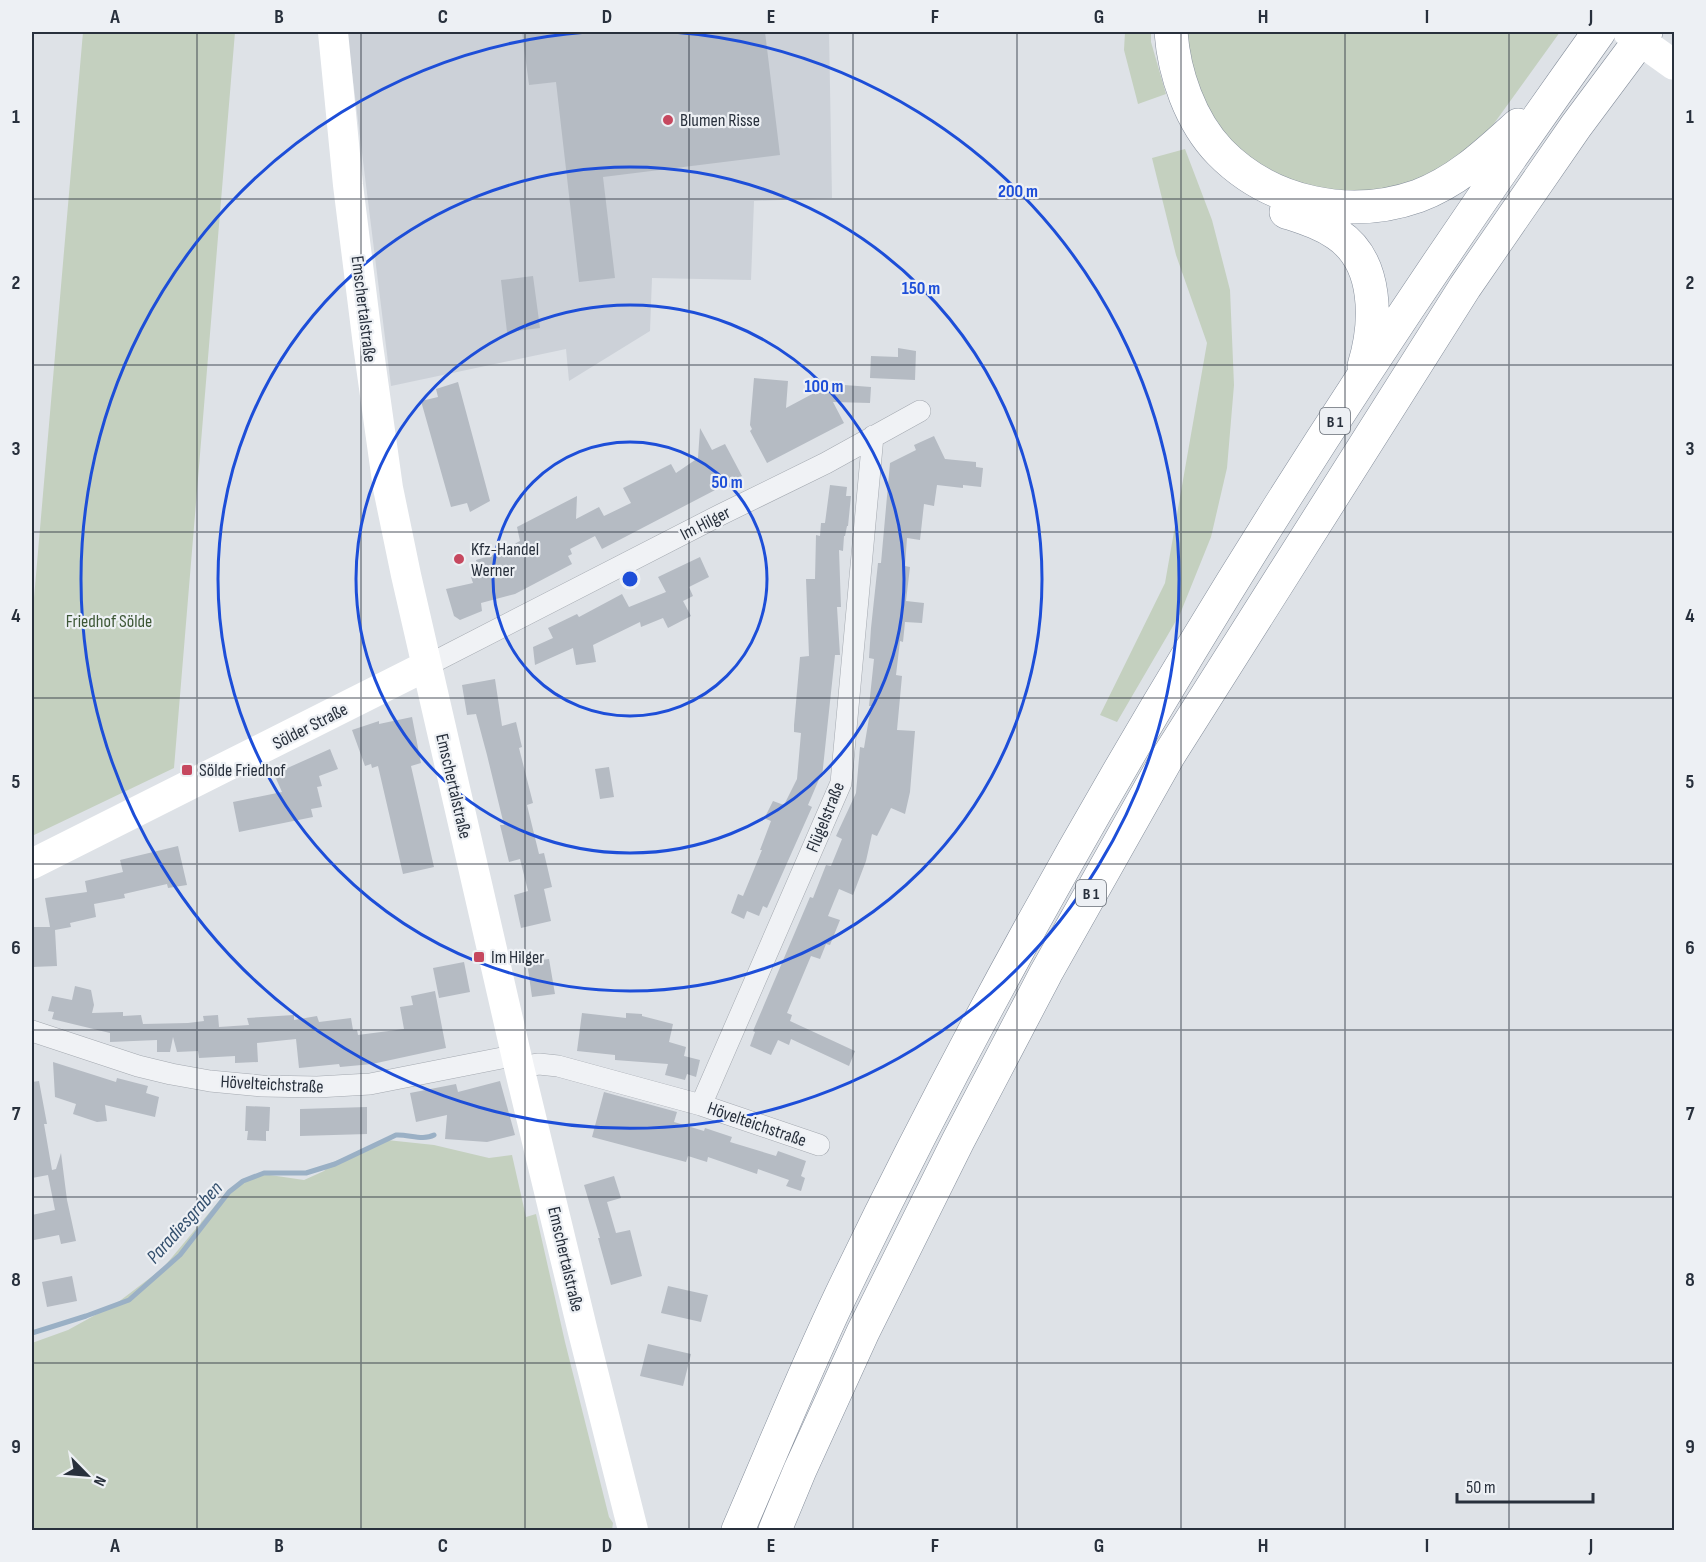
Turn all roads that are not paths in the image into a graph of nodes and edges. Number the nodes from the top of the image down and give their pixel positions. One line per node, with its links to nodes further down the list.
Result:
1 (333, 32): 12 (main road, Emschertalstraße)
2 (1157, 32): 9 (highway)
3 (1171, 32): 8 (highway)
4 (1599, 32): 8 (highway, B 1)
5 (1628, 32): 7 (main road, bridge)
6 (1646, 32): 20 (highway, B 1)
7 (1674, 65)
8 (1559, 88): 9 (highway, B 1)
9 (1358, 385): 19 (highway, B 1)
10 (920, 411): 11 (street, Im Hilger)
11 (873, 436): 12 (street, Im Hilger); 16 (street, Flügelstraße)
12 (426, 666): 13 (main road, Sölder Straße); 15 (main road, Emschertalstraße)
13 (32, 864)
14 (32, 1031): 15 (street, Hövelteichstraße)
15 (518, 1061): 16 (street, Hövelteichstraße); 18 (main road, Emschertalstraße)
16 (701, 1106): 17 (street, Hövelteichstraße)
17 (819, 1145)
18 (633, 1530)
19 (738, 1530)
20 (775, 1530)

